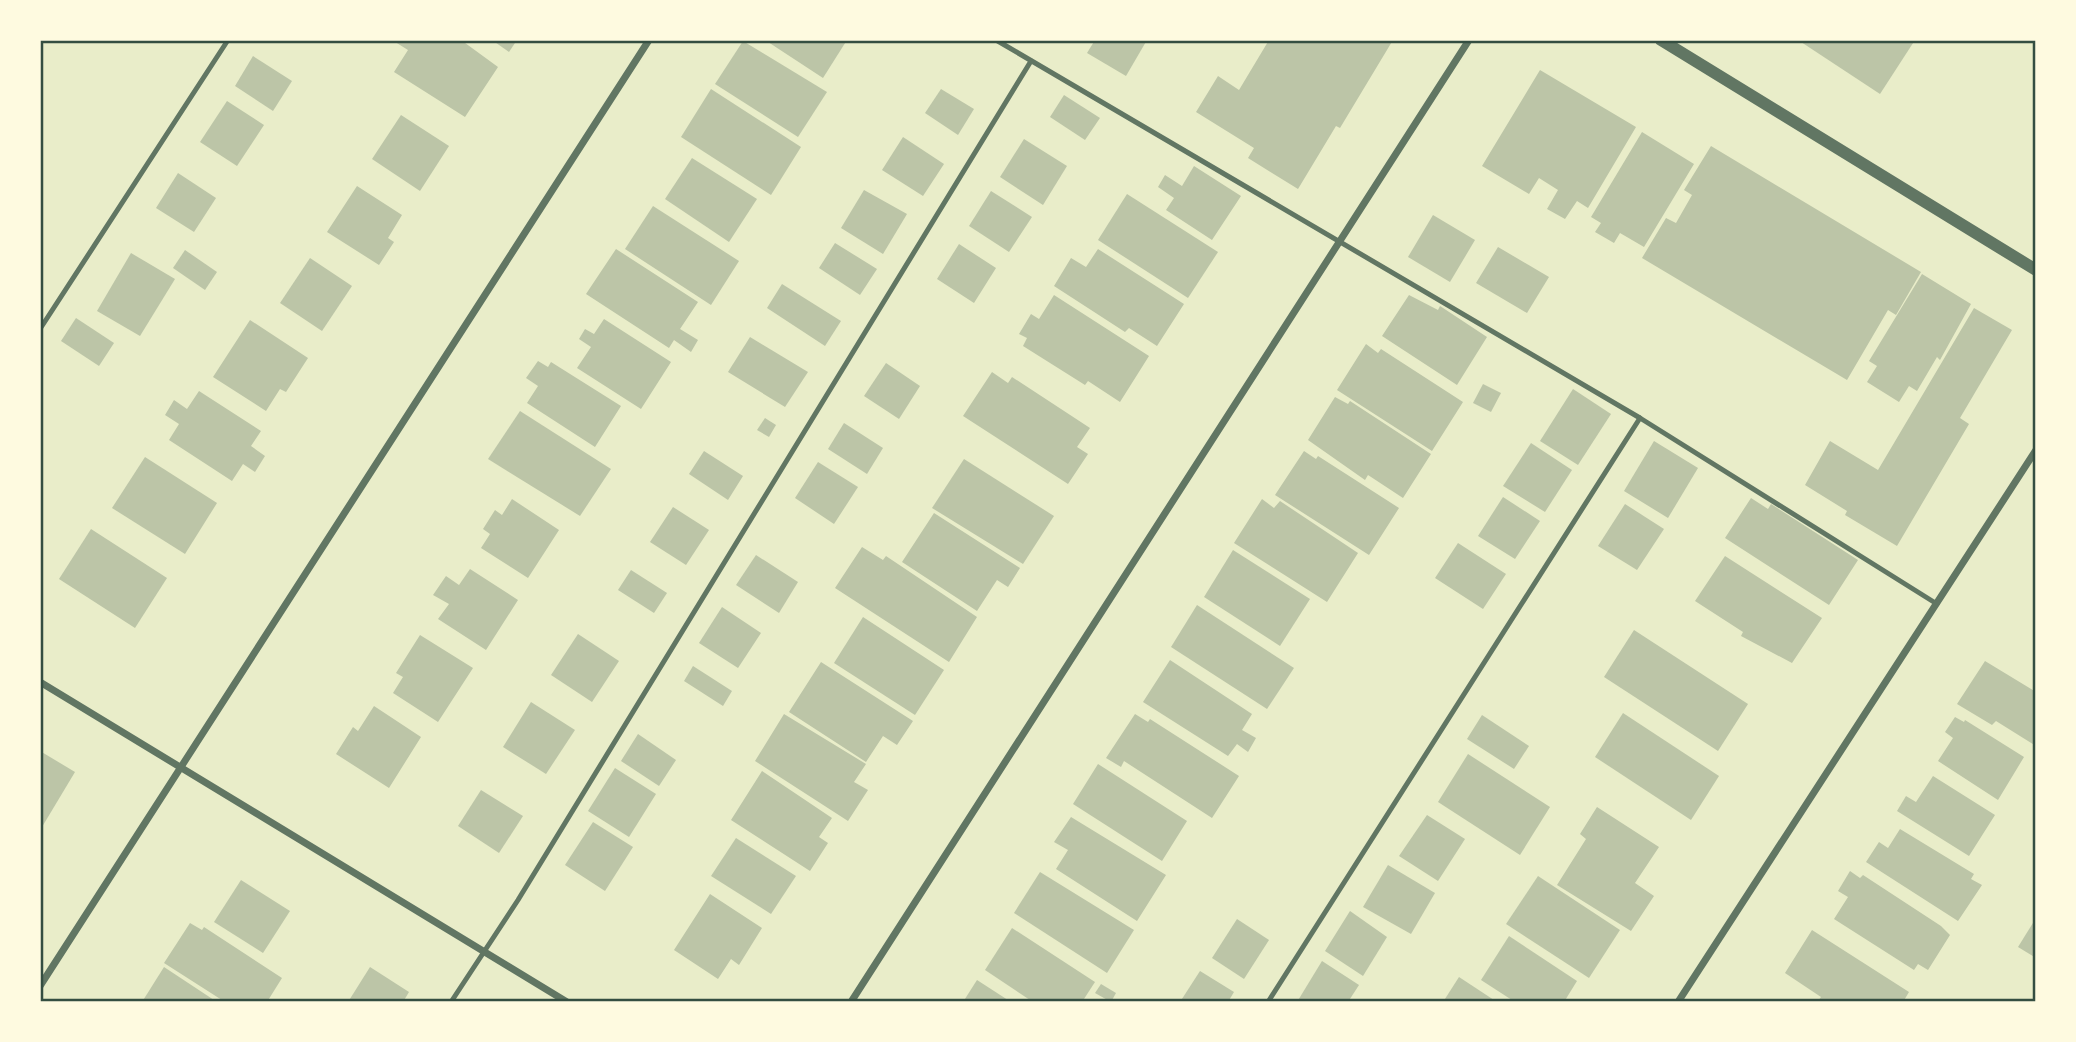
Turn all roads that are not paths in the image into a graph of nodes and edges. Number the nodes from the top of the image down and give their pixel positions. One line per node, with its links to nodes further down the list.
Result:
1 (228, 40): 9 (lane)
2 (649, 40): 14 (street)
3 (996, 40): 6 (lane)
4 (1469, 40): 7 (street)
5 (1661, 40): 8 (street)
6 (1031, 61): 7 (lane); 15 (lane)
7 (1339, 243): 10 (lane); 19 (street)
8 (2036, 270)
9 (40, 329)
10 (1640, 418): 12 (lane); 20 (lane)
11 (2036, 450): 12 (street)
12 (1937, 604): 21 (street)
13 (40, 682): 14 (street)
14 (180, 767): 15 (street); 16 (street)
15 (483, 952): 17 (lane); 18 (street)
16 (40, 986)
17 (451, 1002)
18 (567, 1002)
19 (851, 1002)
20 (1268, 1002)
21 (1678, 1002)

